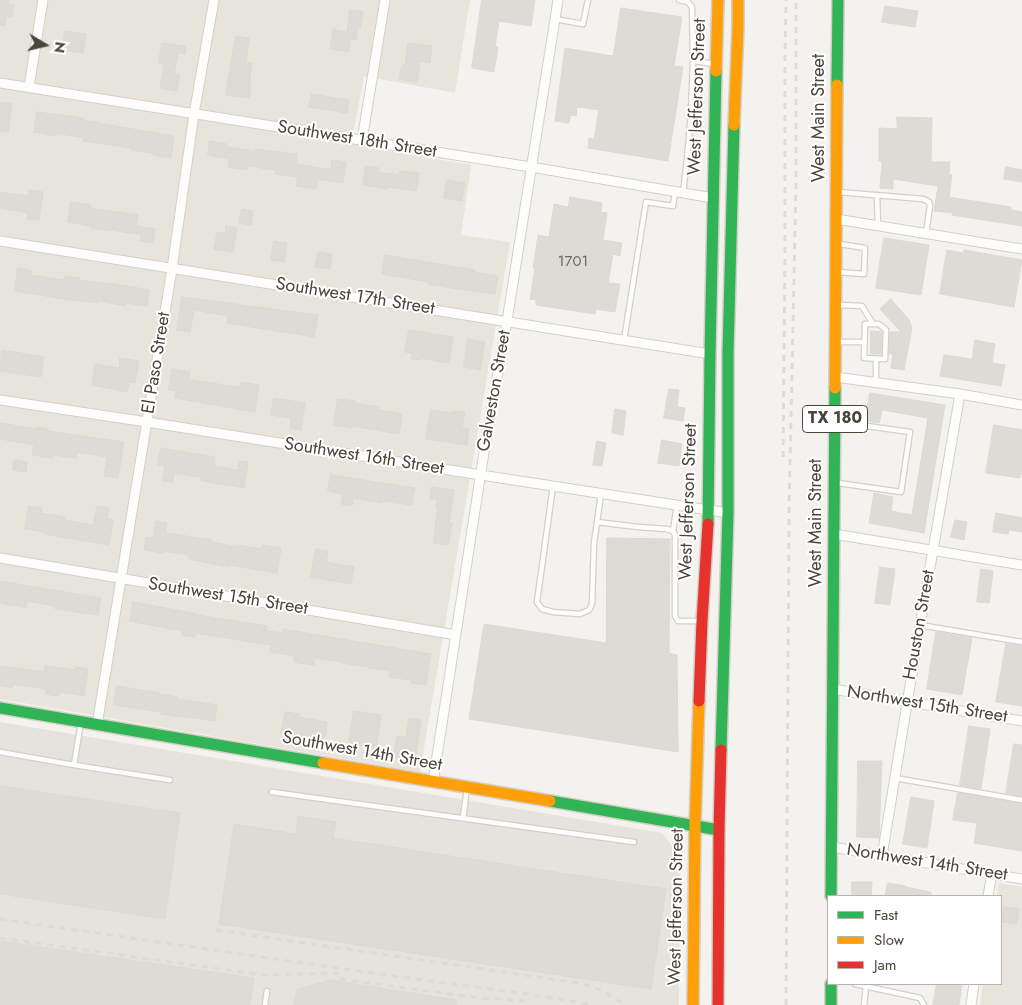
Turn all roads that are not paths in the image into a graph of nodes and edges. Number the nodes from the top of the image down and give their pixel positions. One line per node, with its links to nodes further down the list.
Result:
1 (43, 0): 14 (street)
2 (214, 0): 15 (street, El Paso Street)
3 (385, 0): 16 (street)
4 (558, 0): 10 (street, Galveston Street)
5 (588, 0): 10 (lane)
6 (679, 0): 11 (lane)
7 (718, 0): 12 (main road, West Jefferson Street)
8 (738, 0): 51 (main road, West Jefferson Street)
9 (838, 0): 18 (main road, West Main Street / TX 180)
10 (555, 19): 17 (street, Galveston Street)
11 (693, 61): 12 (lane); 19 (lane)
12 (717, 64): 21 (main road, West Jefferson Street)
13 (0, 82): 14 (street, Southwest 18th Street)
14 (29, 87): 15 (street, Southwest 18th Street)
15 (194, 114): 16 (street, Southwest 18th Street); 28 (street, El Paso Street)
16 (362, 140): 17 (street, Southwest 18th Street)
17 (531, 167): 19 (street, Southwest 18th Street); 31 (street, Galveston Street)
18 (836, 192): 20 (lane); 22 (main road, West Main Street / TX 180)
19 (679, 193): 21 (street, Southwest 18th Street); 33 (lane)
20 (876, 195): 23 (lane); 24 (lane)
21 (713, 198): 36 (main road, West Jefferson Street)
22 (836, 219): 23 (street); 26 (main road, West Main Street / TX 180)
23 (878, 226): 24 (street)
24 (926, 234): 27 (street)
25 (0, 241): 28 (street, Southwest 17th Street)
26 (836, 244): 29 (main road, West Main Street / TX 180); 29 (lane)
27 (1022, 249)
28 (172, 269): 31 (street, Southwest 17th Street); 44 (street, El Paso Street)
29 (836, 272): 30 (main road, West Main Street / TX 180)
30 (836, 305): 32 (lane); 34 (main road, West Main Street / TX 180)
31 (507, 321): 33 (street, Southwest 17th Street); 45 (street, Galveston Street)
32 (873, 324): 35 (lane); 37 (lane)
33 (624, 340): 36 (street, Southwest 17th Street)
34 (835, 342): 35 (lane); 38 (main road, West Main Street / TX 180)
35 (864, 342): 37 (lane)
36 (710, 354): 50 (main road, West Jefferson Street)
37 (876, 359): 39 (lane)
38 (835, 377): 39 (street); 43 (main road, West Main Street / TX 180)
39 (876, 382): 40 (street)
40 (960, 394): 42 (street); 55 (street, Houston Street)
41 (0, 400): 44 (street, Southwest 16th Street)
42 (1022, 405)
43 (835, 421): 46 (main road, West Main Street / TX 180); 46 (lane)
44 (147, 422): 45 (street, Southwest 16th Street); 58 (street, El Paso Street)
45 (481, 475): 47 (street, Southwest 16th Street); 61 (street, Galveston Street)
46 (834, 482): 54 (main road, West Main Street / TX 180)
47 (553, 486): 48 (street, Southwest 16th Street); 52 (lane)
48 (601, 494): 49 (street, Southwest 16th Street); 52 (lane)
49 (677, 505): 50 (street, Southwest 16th Street); 53 (lane)
50 (709, 510): 51 (street, Southwest 16th Street); 59 (main road, West Jefferson Street)
51 (728, 513): 79 (main road, West Jefferson Street)
52 (597, 522): 53 (lane)
53 (673, 531): 59 (lane)
54 (834, 534): 55 (street); 63 (main road, West Main Street / TX 180)
55 (932, 550): 57 (street); 60 (street, Houston Street)
56 (0, 558): 58 (street, Southwest 15th Street)
57 (1022, 564)
58 (121, 579): 61 (street, Southwest 15th Street); 68 (street, El Paso Street)
59 (702, 621): 78 (main road, West Jefferson Street)
60 (920, 625): 62 (lane); 64 (street, Houston Street)
61 (456, 635): 73 (street, Galveston Street)
62 (1022, 642)
63 (833, 690): 64 (street, Northwest 15th Street); 81 (main road, West Main Street / TX 180)
64 (907, 702): 66 (street, Northwest 15th Street); 71 (street, Houston Street)
65 (0, 708): 67 (main road, Southwest 14th Street)
66 (1022, 721)
67 (81, 722): 68 (main road, Southwest 14th Street); 70 (lane)
68 (97, 725): 73 (main road, Southwest 14th Street)
69 (0, 752): 70 (lane)
70 (74, 765): 72 (lane)
71 (895, 778): 76 (lane); 82 (street, Houston Street)
72 (170, 780)
73 (434, 782): 74 (main road, Southwest 14th Street)
74 (467, 788): 77 (lane); 78 (main road, Southwest 14th Street)
75 (272, 792): 77 (lane)
76 (1022, 800)
77 (463, 818): 80 (lane)
78 (695, 826): 79 (main road, Southwest 14th Street); 93 (main road, West Jefferson Street)
79 (719, 830): 94 (main road, West Jefferson Street)
80 (634, 842)
81 (832, 847): 82 (street, Northwest 14th Street); 85 (main road, West Main Street / TX 180)
82 (882, 856): 83 (street, Northwest 14th Street)
83 (992, 874): 84 (street, Northwest 14th Street); 86 (street)
84 (1022, 879)
85 (831, 895)
86 (988, 895)
87 (831, 985): 95 (main road)
88 (860, 985): 90 (lane)
89 (974, 985): 98 (street)
90 (866, 986): 96 (lane); 97 (lane)
91 (267, 991): 92 (lane)
92 (265, 1005)
93 (693, 1005)
94 (718, 1005)
95 (830, 1005)
96 (864, 1005)
97 (924, 1005)
98 (971, 1005)

